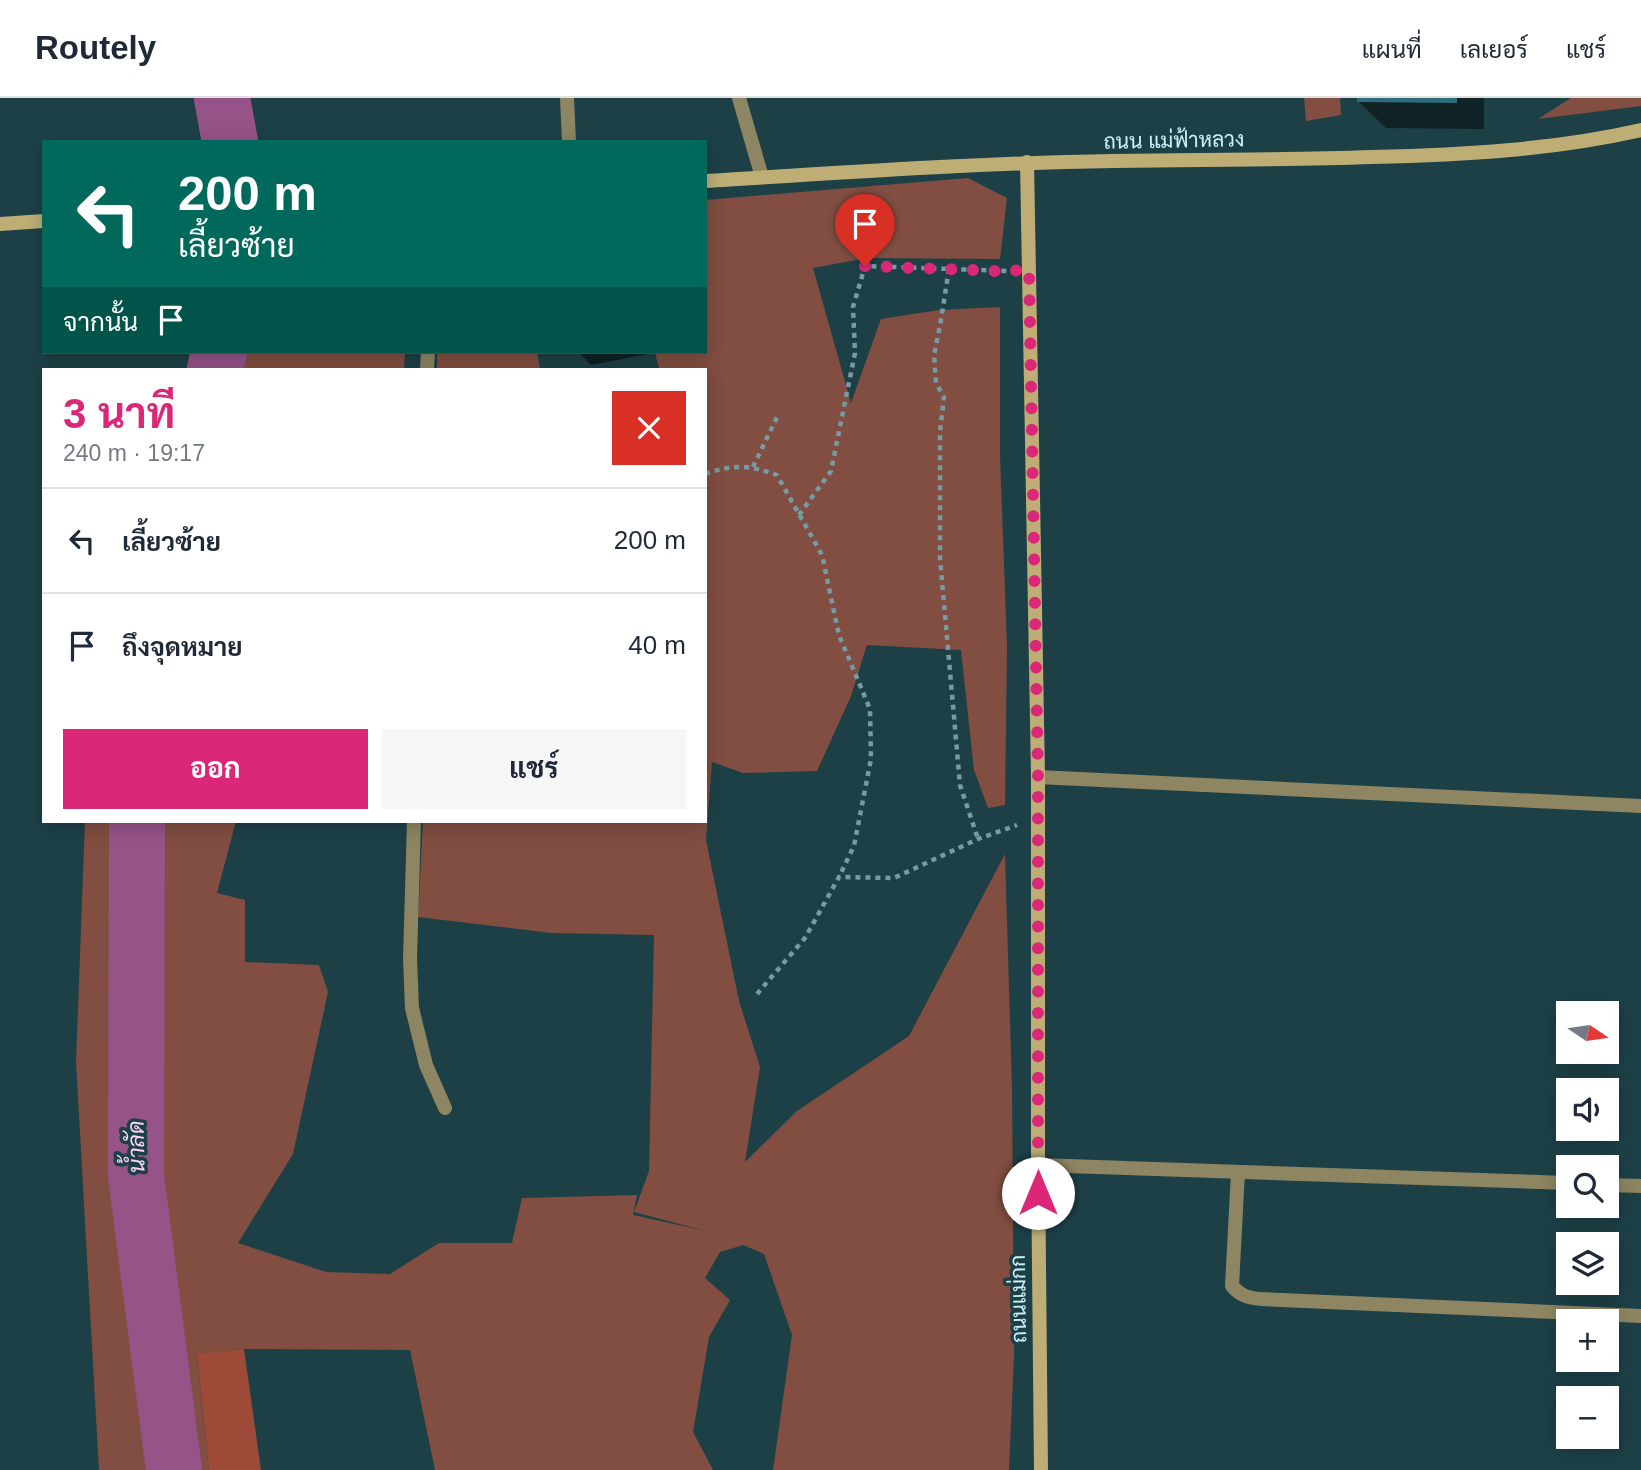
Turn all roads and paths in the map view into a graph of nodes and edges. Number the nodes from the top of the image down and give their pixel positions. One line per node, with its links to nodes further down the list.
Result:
1 (567, 98): 4 (street)
2 (739, 98): 6 (street)
3 (1641, 130): 5 (street, ถนน แม่ฟ้าหลวง)
4 (569, 140)
5 (1027, 162): 6 (street, ถนน แม่ฟ้าหลวง); 11 (street, ถนนแม่กก)
6 (762, 177): 7 (street, ถนน แม่ฟ้าหลวง)
7 (707, 181)
8 (42, 221): 9 (street)
9 (0, 224)
10 (949, 269): 11 (path); 15 (path); 20 (path)
11 (1029, 270): 16 (street, ถนนแม่กก)
12 (778, 415): 13 (path)
13 (753, 467): 14 (path); 15 (path)
14 (707, 473)
15 (799, 515): 21 (path)
16 (1038, 777): 17 (street); 18 (street, ถนนแม่กก)
17 (1641, 806)
18 (1038, 818): 20 (path); 24 (street, ถนนแม่กก)
19 (414, 823): 23 (street)
20 (978, 839): 21 (path)
21 (839, 877): 22 (path)
22 (757, 994)
23 (445, 1108)
24 (1038, 1165): 25 (street); 30 (street, ถนนแม่กก)
25 (1238, 1172): 26 (street); 29 (street)
26 (1556, 1184)
27 (1619, 1185): 28 (street)
28 (1641, 1186)
29 (1641, 1316)
30 (1041, 1470)

